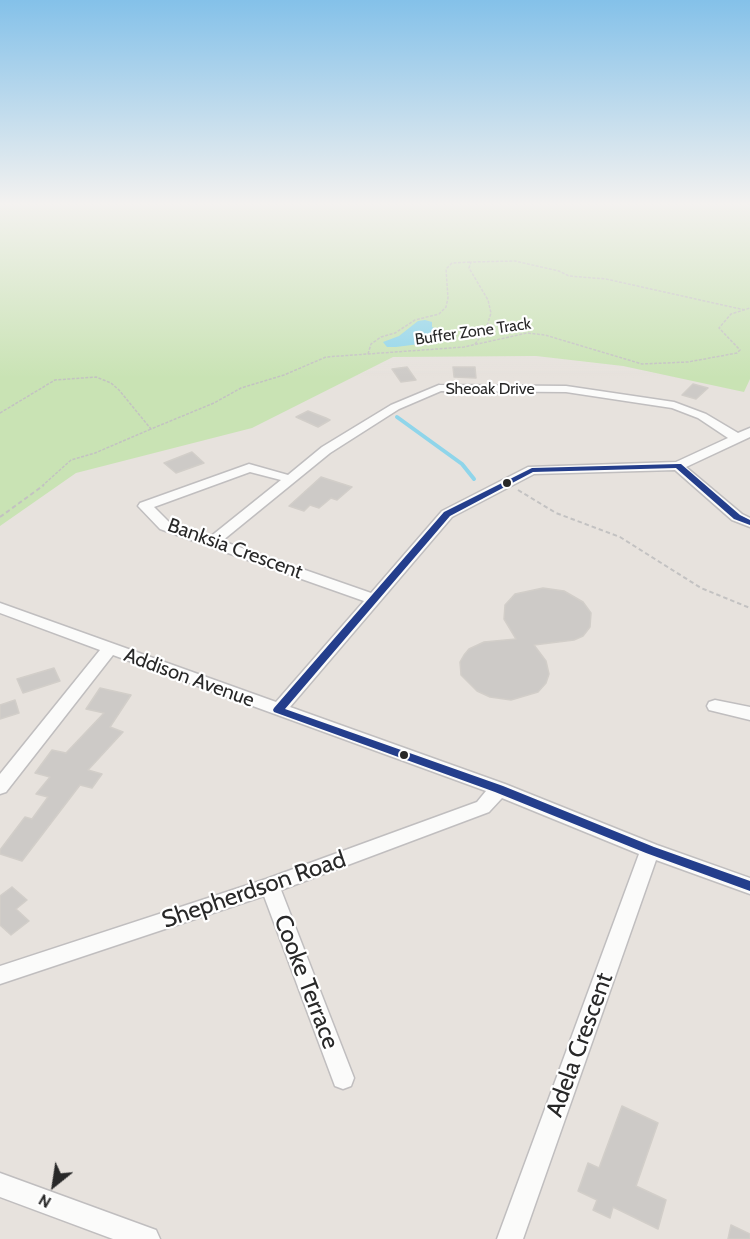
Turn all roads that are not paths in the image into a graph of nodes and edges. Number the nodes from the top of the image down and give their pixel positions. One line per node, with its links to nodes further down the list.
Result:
1 (750, 432): 2 (street)
2 (735, 437): 3 (street); 4 (street, Sheoak Drive)
3 (678, 466): 5 (street); 7 (street)
4 (290, 479): 6 (street, Sheoak Drive); 6 (street, Banksia Crescent)
5 (750, 523)
6 (211, 543): 7 (street, Banksia Crescent)
7 (374, 599): 11 (street)
8 (0, 608): 9 (street, Addison Avenue)
9 (109, 649): 11 (street, Addison Avenue); 13 (street)
10 (715, 706): 12 (street)
11 (278, 710): 14 (street, Addison Avenue)
12 (750, 714)
13 (0, 788)
14 (499, 789): 15 (street, Addison Avenue); 16 (street, Shepherdson Road)
15 (651, 850): 17 (street, Addison Avenue); 22 (street, Adela Crescent)
16 (270, 886): 18 (street, Shepherdson Road); 19 (street, Cooke Terrace)
17 (750, 886)
18 (0, 975)
19 (343, 1078)
20 (0, 1185): 21 (street)
21 (147, 1239)
22 (510, 1239)

